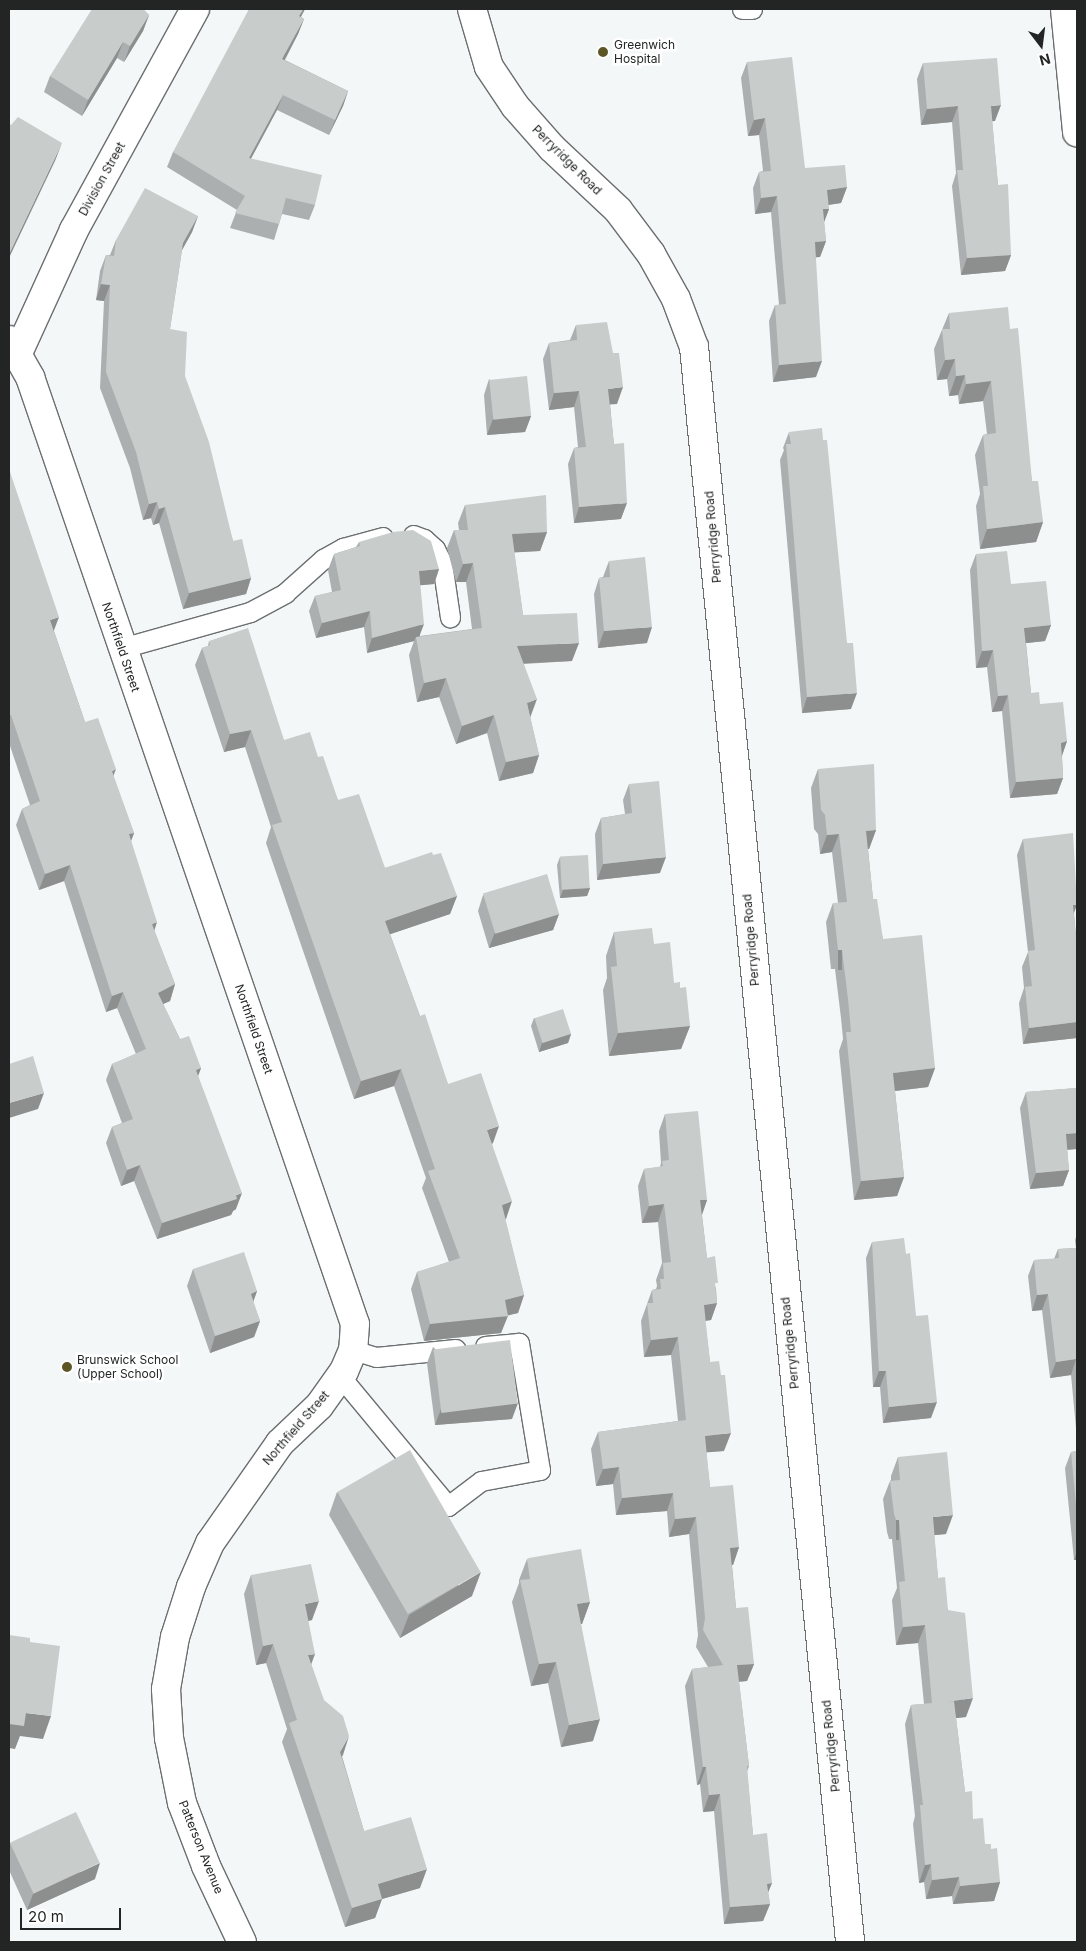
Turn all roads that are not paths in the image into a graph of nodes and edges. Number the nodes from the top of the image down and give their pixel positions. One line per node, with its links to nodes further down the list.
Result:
1 (195, 9): 8 (street, Division Street)
2 (472, 9): 15 (street, Perryridge Road)
3 (742, 9): 4 (lane)
4 (752, 9)
5 (1065, 9): 6 (street)
6 (1074, 59): 7 (street)
7 (1077, 132)
8 (13, 347): 10 (street, Northfield Street)
9 (450, 616): 10 (lane)
10 (122, 648): 11 (street, Northfield Street)
11 (353, 1350): 12 (street, Northfield Street); 12 (lane)
12 (340, 1376): 13 (street, Northfield Street)
13 (166, 1689): 14 (street, Patterson Avenue)
14 (242, 1942)
15 (850, 1942)

